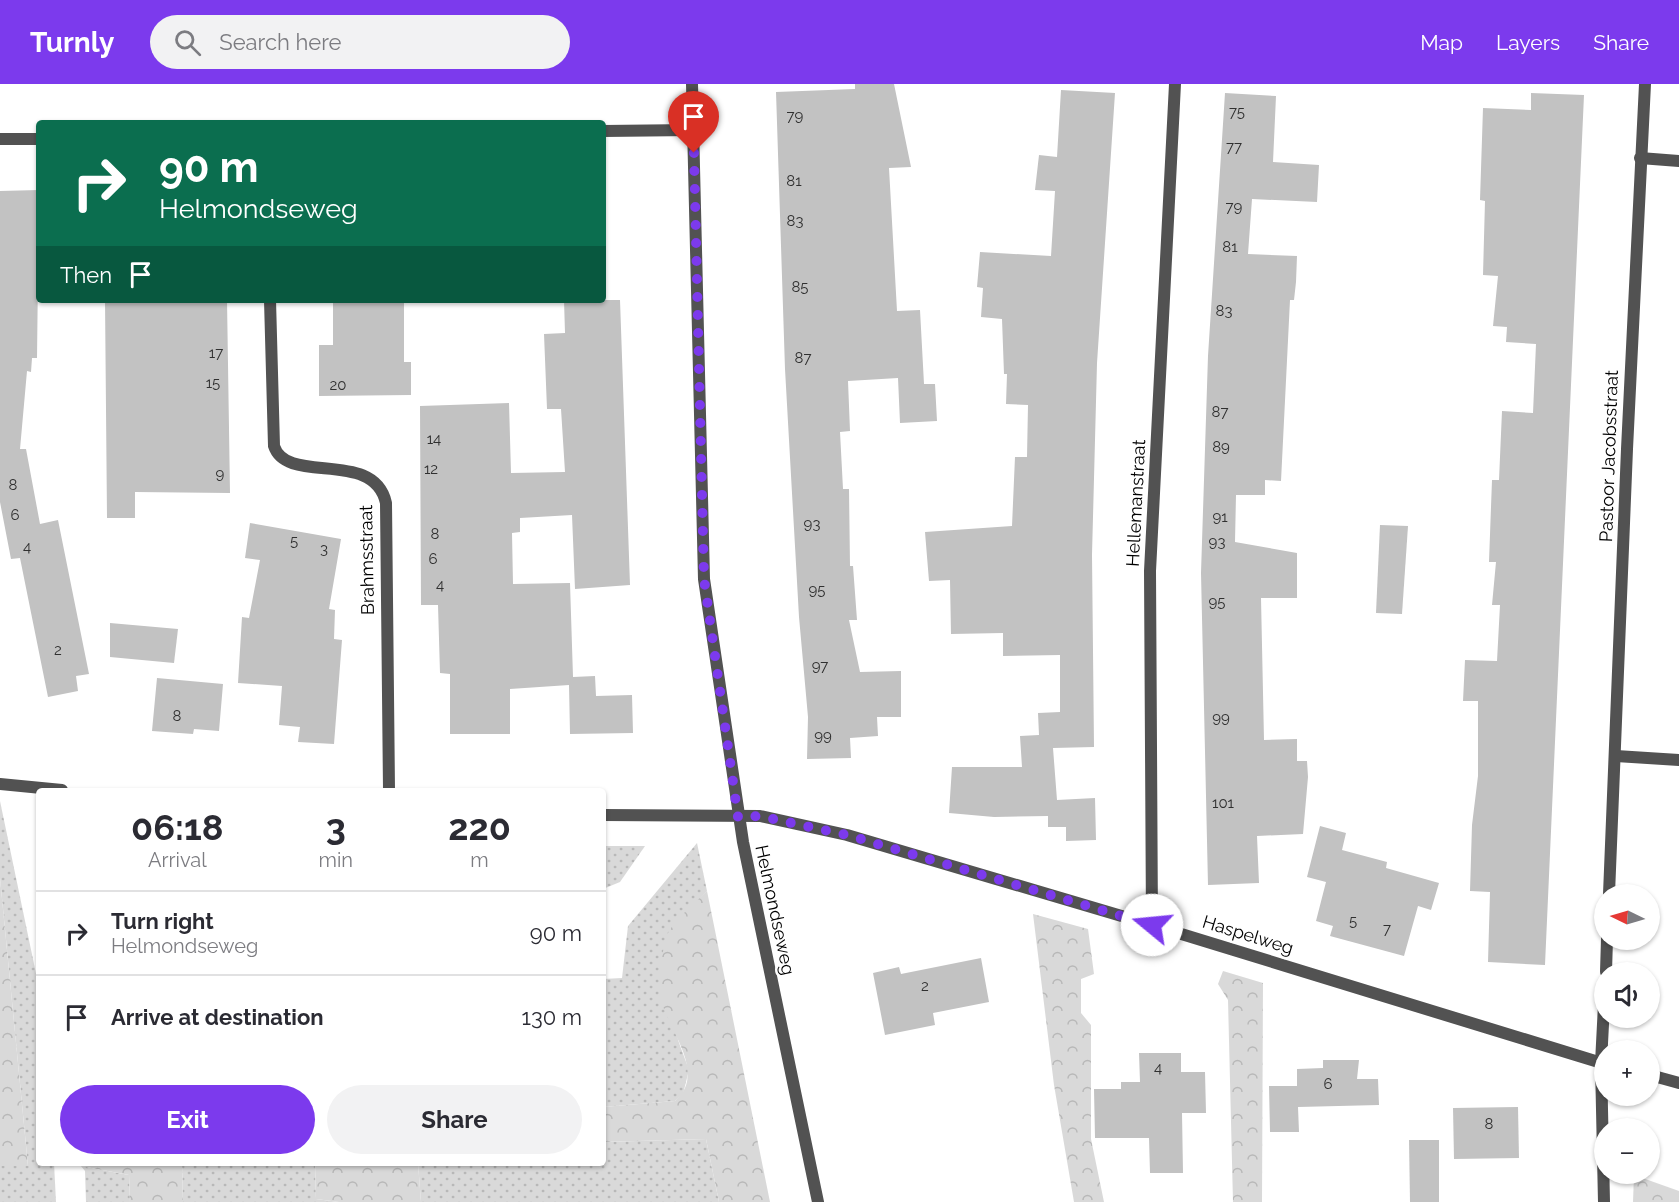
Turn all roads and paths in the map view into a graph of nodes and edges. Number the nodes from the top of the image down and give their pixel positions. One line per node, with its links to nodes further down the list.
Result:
1 (692, 84): 4 (street, Helmondseweg)
2 (1175, 84): 19 (street, Hellemanstraat)
3 (1645, 84): 8 (street, Pastoor Jacobsstraat)
4 (693, 130): 5 (street); 17 (street, Helmondseweg)
5 (606, 131)
6 (0, 139): 7 (street)
7 (36, 139)
8 (1640, 158): 9 (street); 11 (street, Pastoor Jacobsstraat)
9 (1679, 161)
10 (270, 303): 15 (street, Brahmsstraat)
11 (1616, 756): 12 (street); 18 (street, Pastoor Jacobsstraat)
12 (1679, 760)
13 (0, 784): 14 (street)
14 (41, 788)
15 (389, 788)
16 (606, 815): 17 (street, Haspelweg)
17 (738, 817): 19 (street, Haspelweg); 24 (street, Helmondseweg)
18 (1610, 884)
19 (1152, 925): 20 (street, Haspelweg)
20 (1594, 1061)
21 (1660, 1078): 22 (street)
22 (1679, 1083)
23 (1603, 1106): 25 (street)
24 (818, 1202)
25 (1604, 1202)

